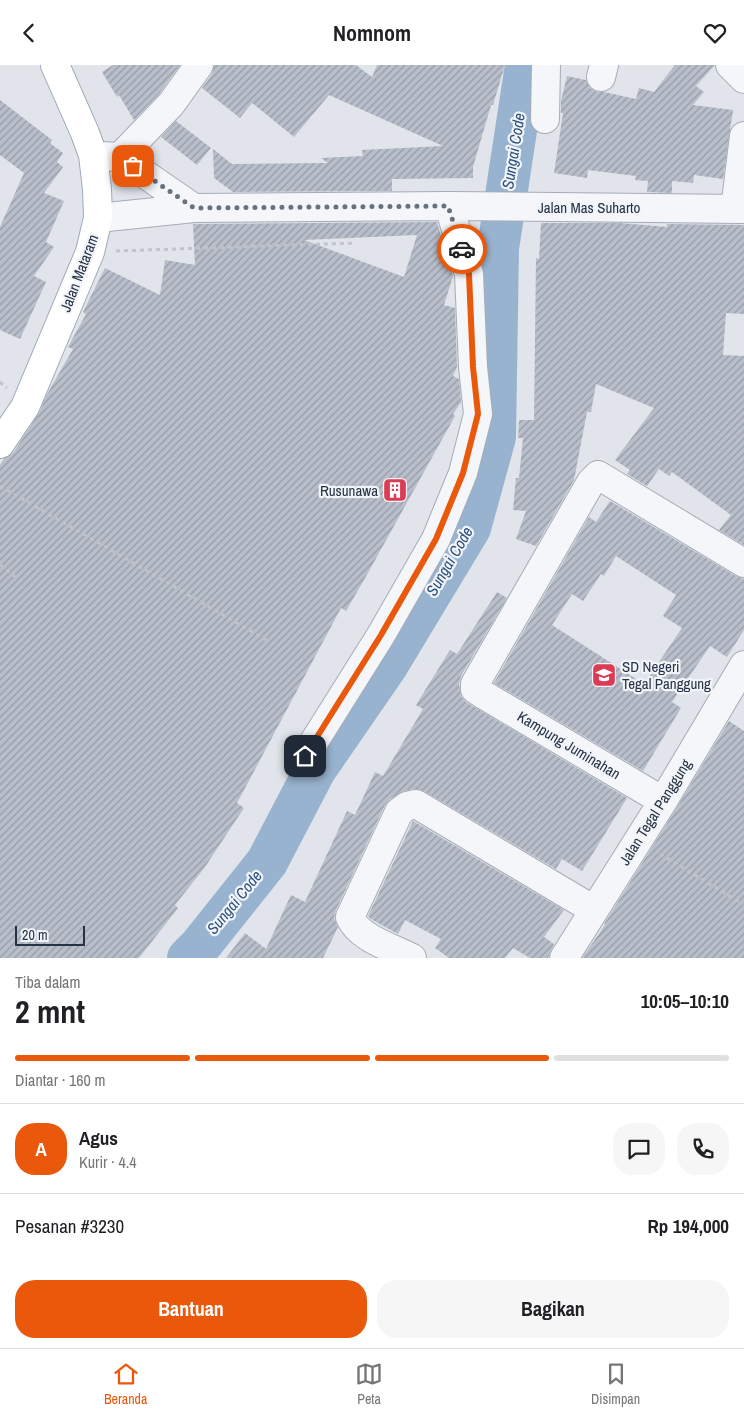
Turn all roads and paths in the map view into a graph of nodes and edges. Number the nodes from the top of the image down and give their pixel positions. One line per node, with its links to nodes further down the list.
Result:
1 (55, 65): 8 (main road, Jalan Mataram)
2 (199, 65): 9 (street)
3 (546, 65): 6 (street)
4 (730, 65): 5 (street)
5 (744, 79)
6 (545, 119)
7 (744, 136): 12 (street)
8 (92, 155): 9 (street); 13 (main road, Jalan Mataram)
9 (120, 157): 11 (street)
10 (455, 206): 11 (street, Jalan Mas Suharto); 12 (street, Jalan Mas Suharto); 23 (street)
11 (194, 208): 13 (street, Jalan Mas Suharto)
12 (740, 209)
13 (98, 218): 16 (main road, Jalan Mataram)
14 (356, 243): 15 (path)
15 (110, 251)
16 (0, 444)
17 (0, 486): 21 (path)
18 (744, 563): 24 (street, Kampung Juminahan)
19 (0, 565): 20 (path)
20 (19, 579)
21 (270, 642)
22 (744, 665): 24 (street, Jalan Tegal Panggung)
23 (305, 756)
24 (663, 801): 25 (street, Jalan Tegal Panggung)
25 (638, 841): 26 (path); 27 (street, Jalan Tegal Panggung)
26 (743, 904)
27 (594, 910): 28 (street); 29 (street, Jalan Tegal Panggung)
28 (412, 958)
29 (564, 958)

